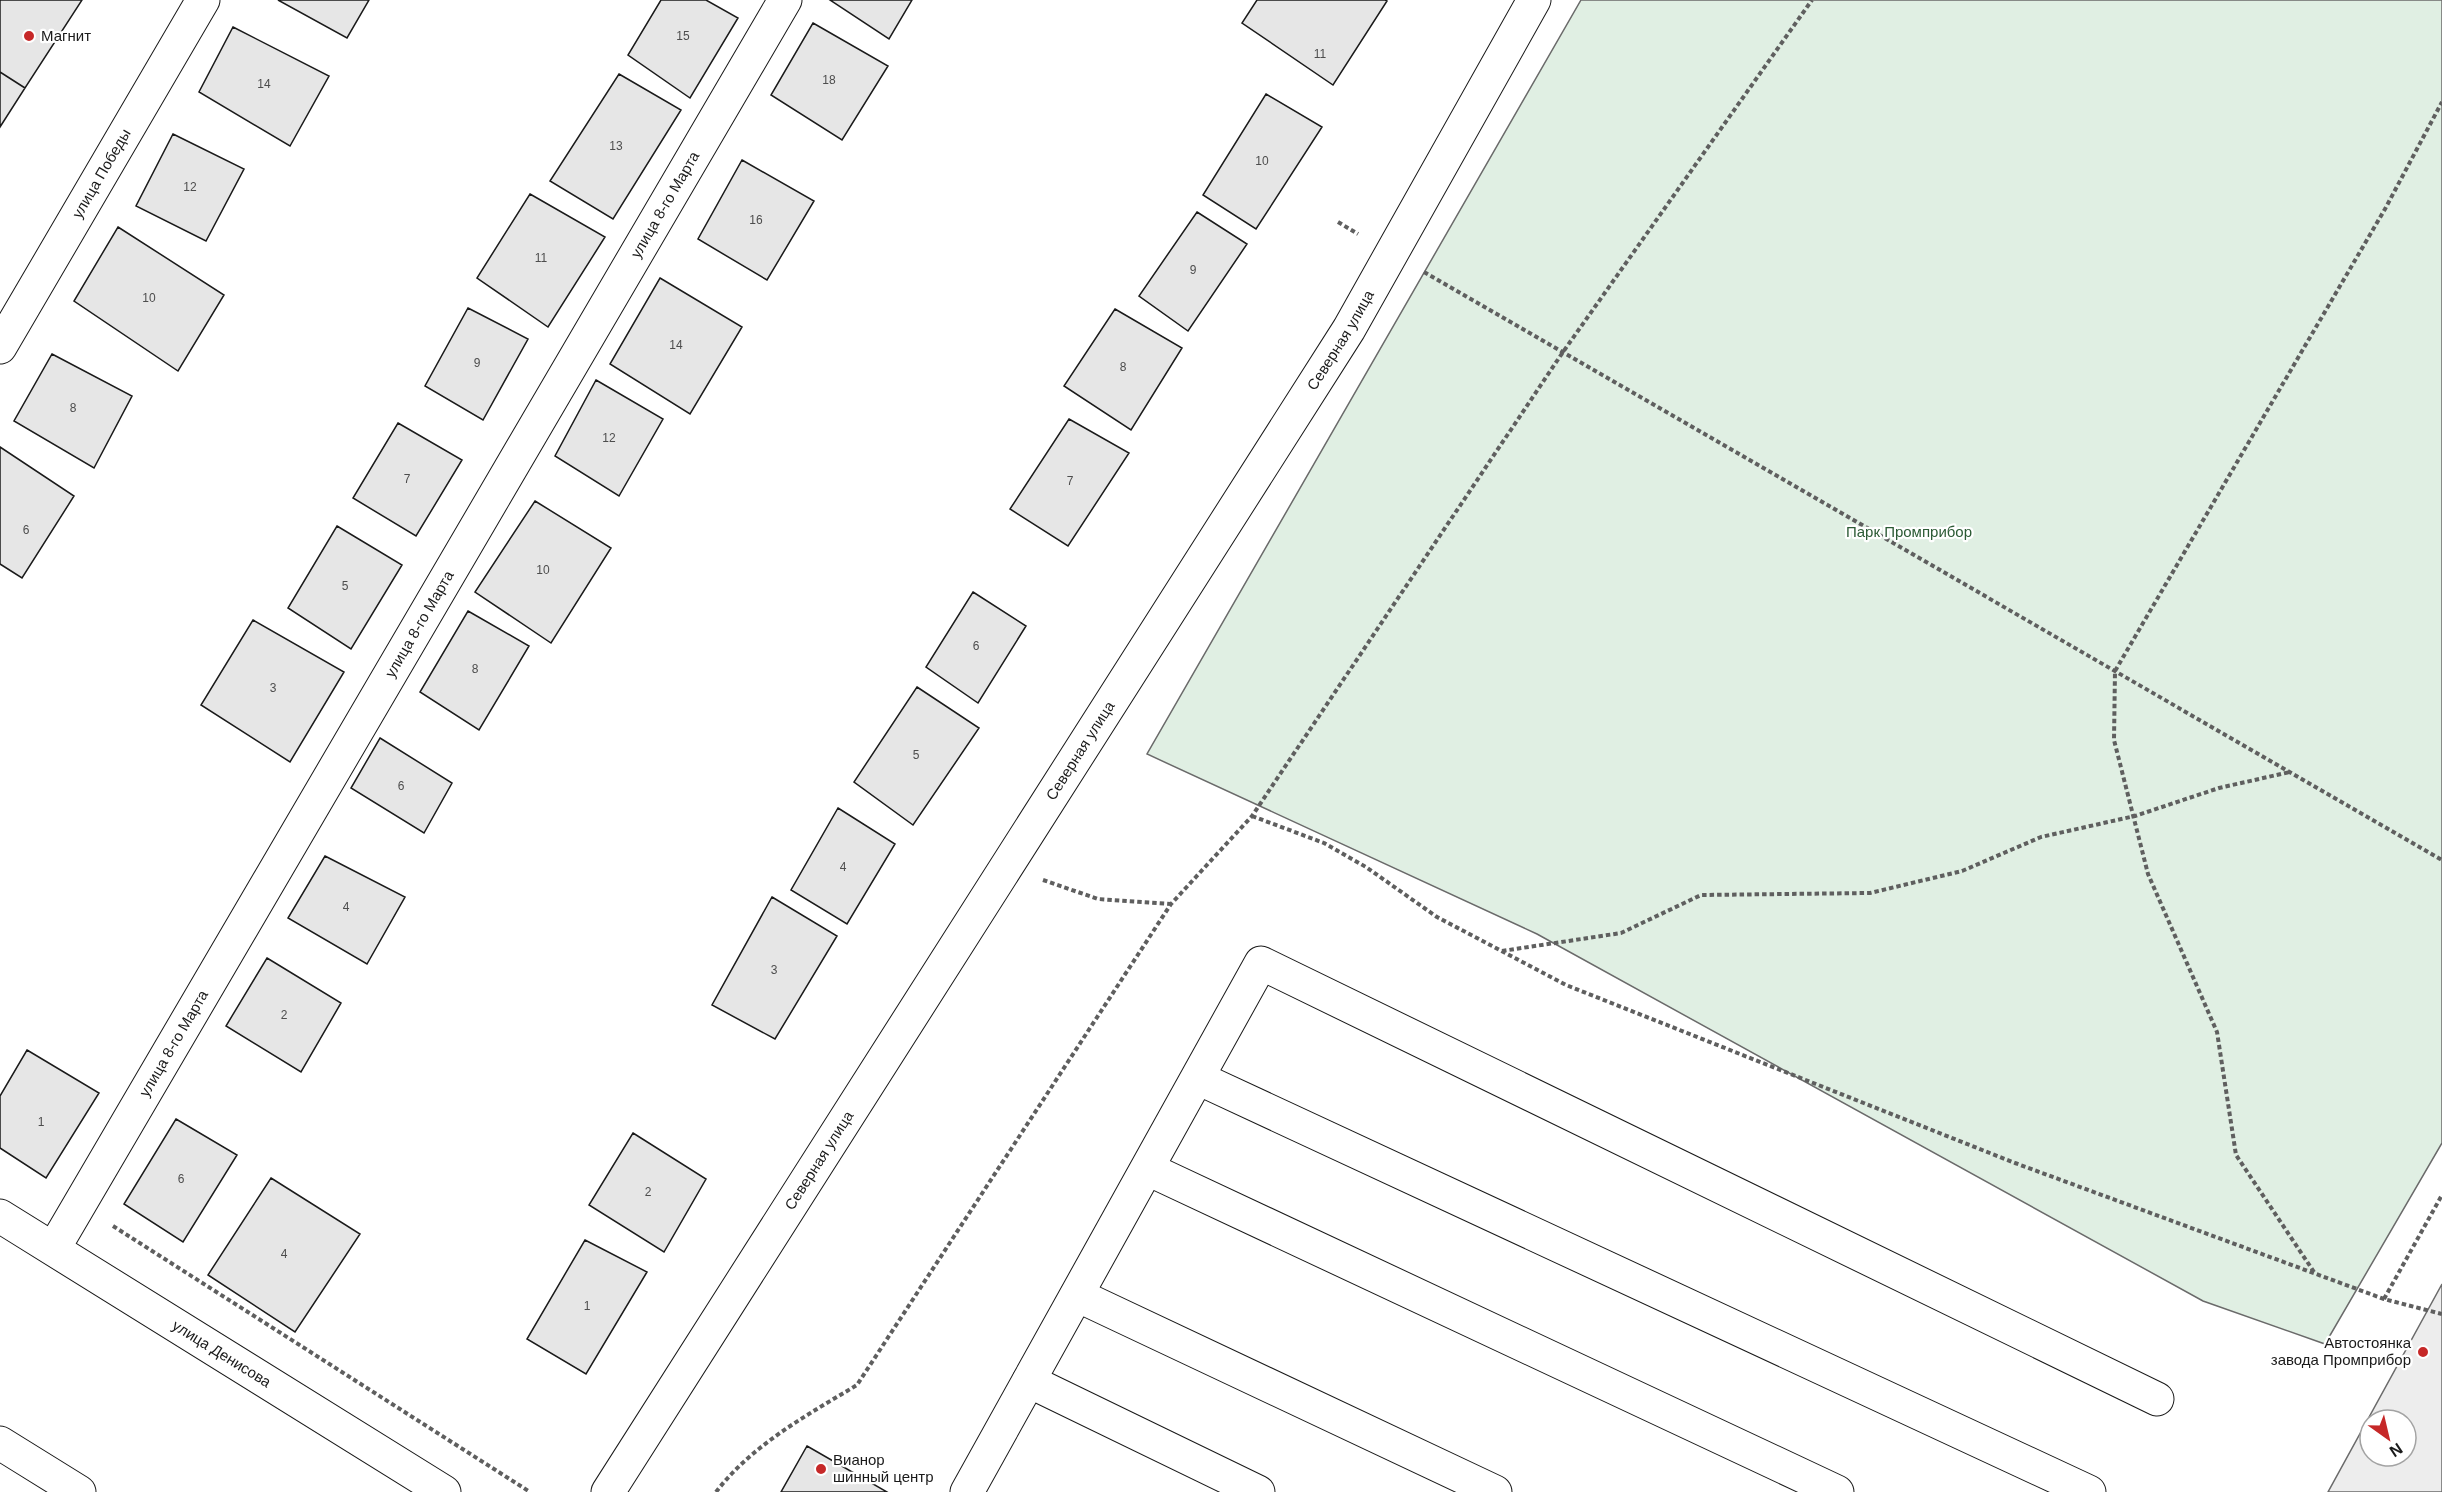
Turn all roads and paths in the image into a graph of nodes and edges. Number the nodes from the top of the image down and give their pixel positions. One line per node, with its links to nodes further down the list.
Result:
1 (203, 0): 8 (street, улица Победы)
2 (785, 0): 21 (street, улица 8-го Марта)
3 (1534, 0): 7 (street, Северная улица)
4 (1812, 0): 9 (path)
5 (2442, 102): 10 (path)
6 (1338, 222): 7 (path)
7 (1392, 254): 9 (path); 15 (street, Северная улица)
8 (0, 347)
9 (1563, 352): 10 (path); 12 (path)
10 (2115, 671): 11 (path); 13 (path)
11 (2290, 772): 13 (path); 14 (path)
12 (1252, 816): 16 (path); 17 (path)
13 (2135, 816): 17 (path); 24 (path)
14 (2442, 860)
15 (1005, 867): 16 (path); 34 (street, Северная улица)
16 (1171, 904): 35 (path)
17 (1501, 951): 24 (path)
18 (1198, 1078): 19 (street); 29 (street); 40 (street)
19 (1148, 1168): 25 (street); 39 (street)
20 (2442, 1195): 26 (path)
21 (79, 1204): 23 (street, улица 8-го Марта); 33 (path)
22 (0, 1216): 23 (street, улица Денисова)
23 (54, 1248): 32 (street, улица Денисова)
24 (2314, 1272): 26 (path)
25 (1077, 1295): 28 (street); 38 (street)
26 (2384, 1299): 27 (path)
27 (2442, 1314)
28 (1029, 1381): 36 (street); 37 (street)
29 (2157, 1399)
30 (0, 1443): 31 (street)
31 (79, 1492)
32 (444, 1492)
33 (530, 1492)
34 (608, 1492)
35 (716, 1492)
36 (967, 1492)
37 (1258, 1492)
38 (1495, 1492)
39 (1837, 1492)
40 (2089, 1492)

